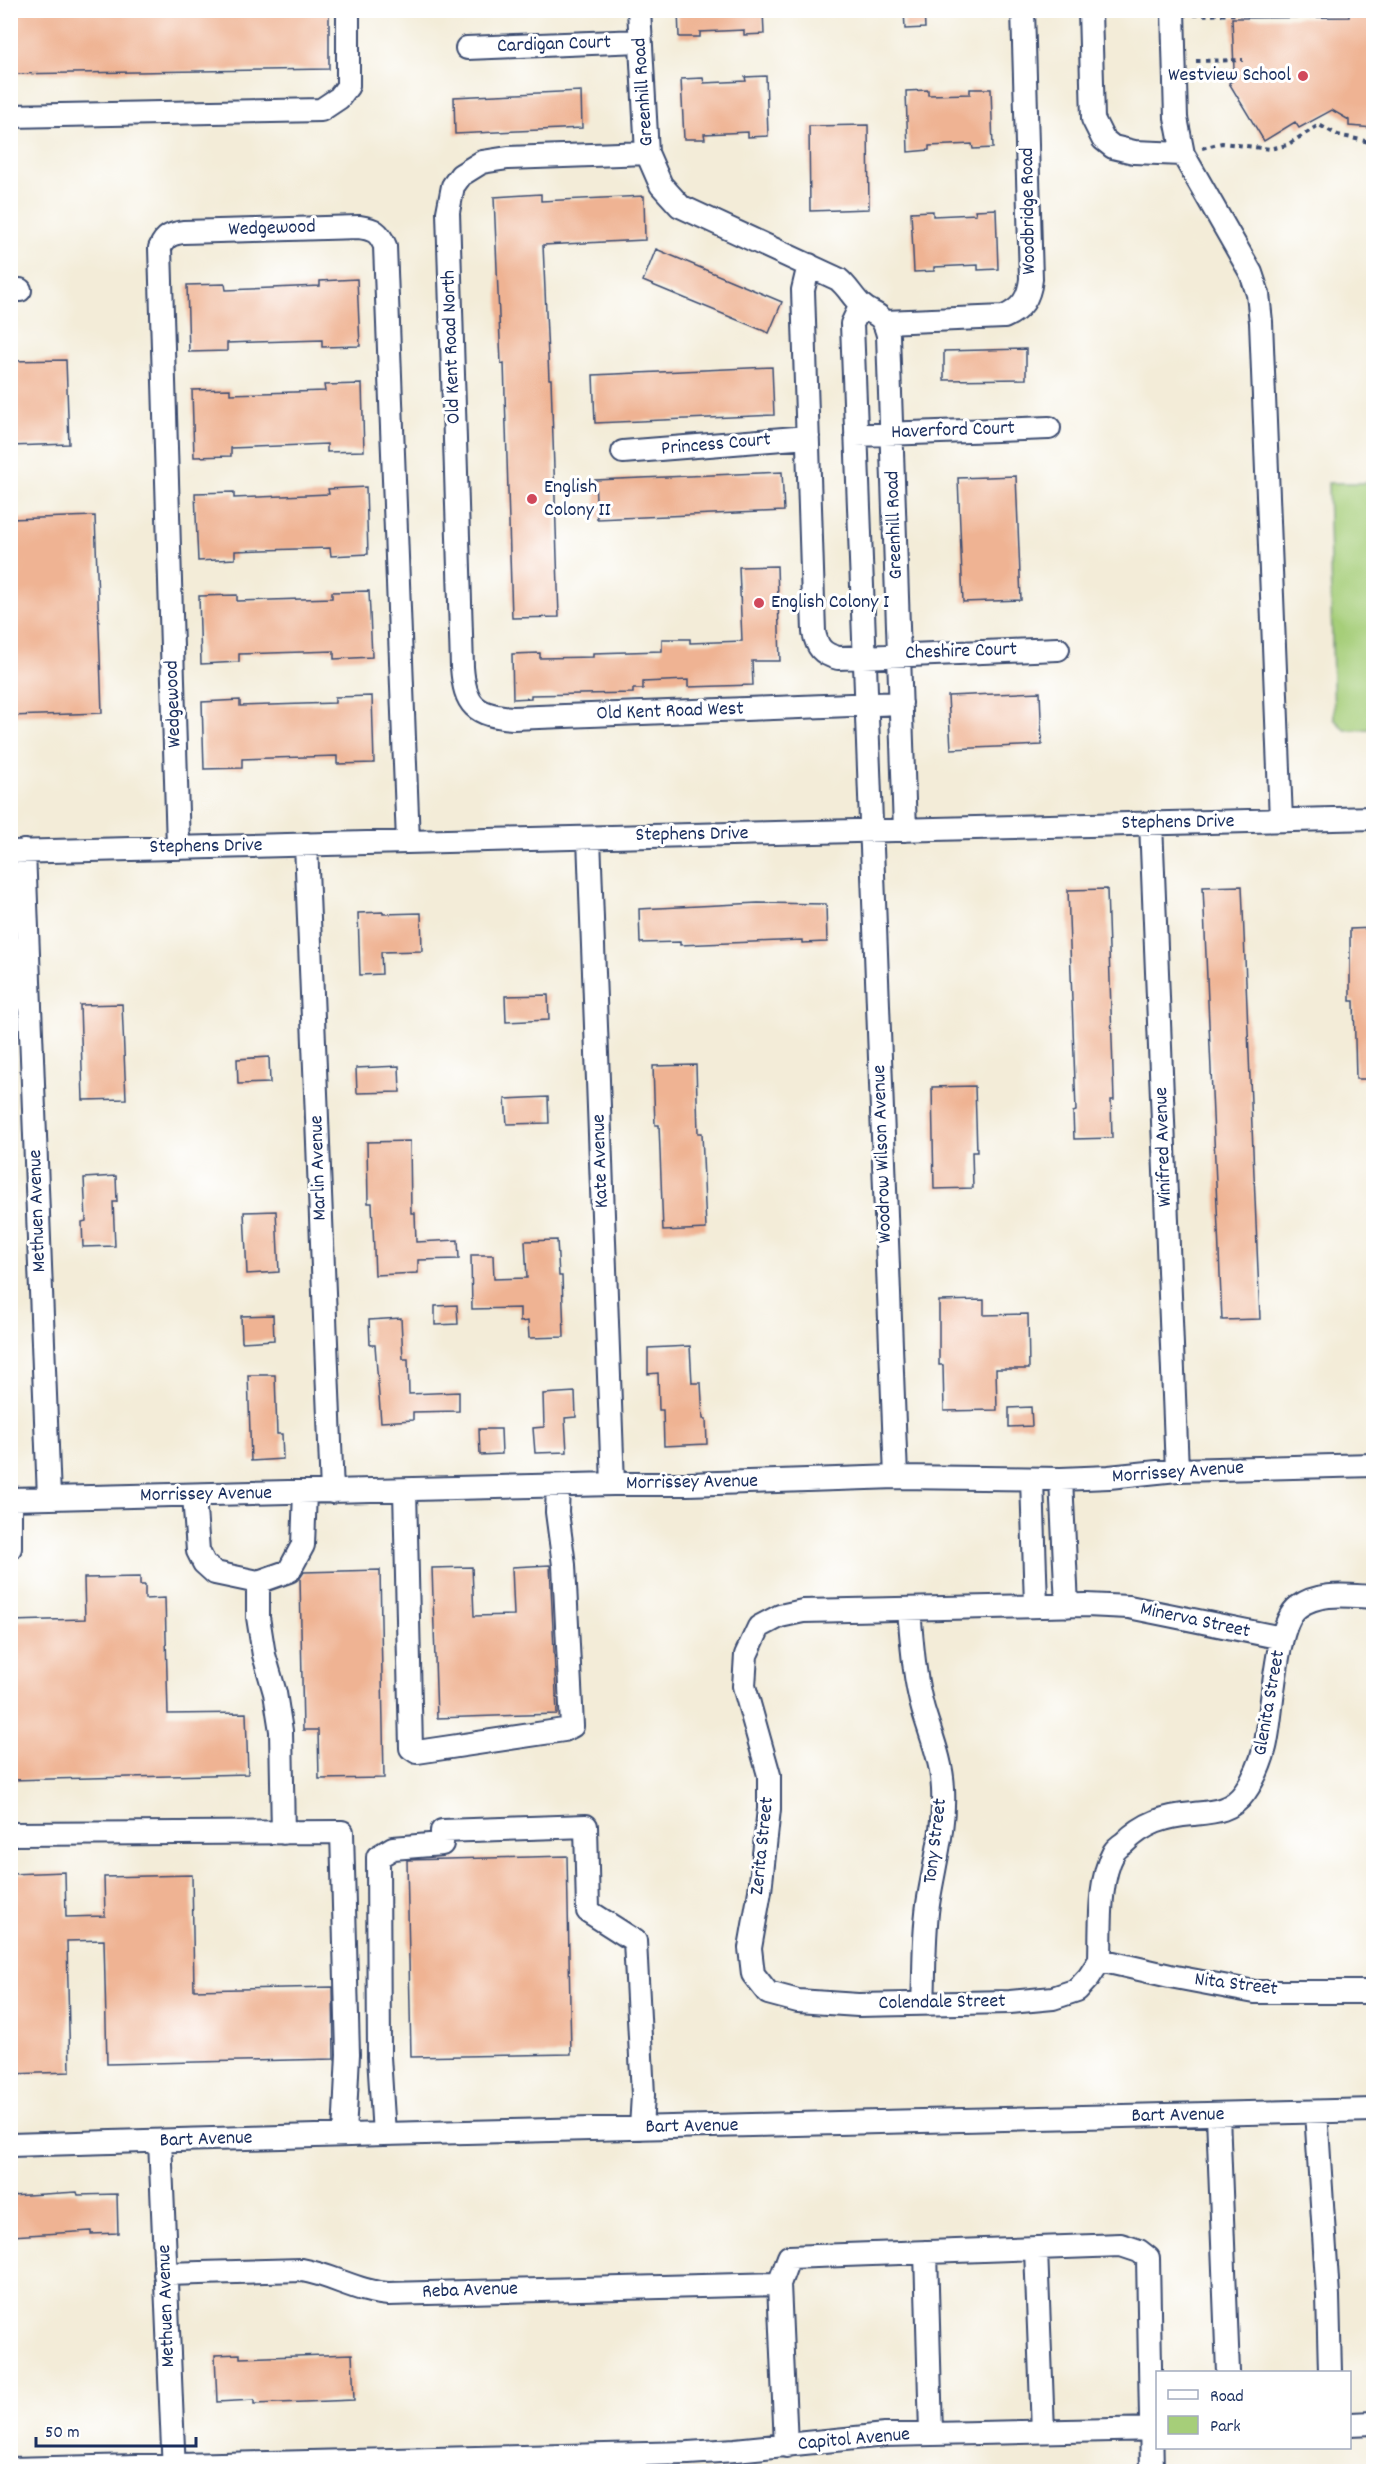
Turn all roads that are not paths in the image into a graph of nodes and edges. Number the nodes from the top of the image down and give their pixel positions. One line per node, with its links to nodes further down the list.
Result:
1 (348, 10): 8 (street)
2 (639, 10): 6 (street, Greenhill Road)
3 (1023, 10): 13 (street, Woodbridge Road)
4 (1089, 10): 9 (street)
5 (1182, 13): 9 (street)
6 (640, 41): 7 (street, Cardigan Court); 10 (street, Greenhill Road)
7 (467, 48)
8 (10, 116)
9 (1191, 152): 26 (street)
10 (647, 153): 11 (street, Greenhill Road); 24 (street, Old Kent Road North)
11 (809, 264): 12 (street, Greenhill Road); 17 (street, Cheshire Court)
12 (861, 305): 13 (street, Greenhill Road); 16 (street, Greenhill Road)
13 (885, 322): 15 (street, Greenhill Road)
14 (1049, 428): 15 (street, Haverford Court)
15 (891, 433): 16 (street, Haverford Court); 20 (street, Greenhill Road)
16 (856, 435): 21 (street, Greenhill Road)
17 (808, 437): 18 (street, Princess Court); 21 (street, Cheshire Court)
18 (623, 452)
19 (1058, 649): 20 (street, Cheshire Court)
20 (899, 655): 21 (street, Cheshire Court); 22 (street, Greenhill Road)
21 (865, 657): 23 (street, Greenhill Road)
22 (901, 703): 23 (street, Old Kent Road West); 28 (street, Greenhill Road)
23 (867, 705): 24 (street, Old Kent Road West); 29 (street, Greenhill Road)
24 (475, 708)
25 (1374, 818): 26 (street, Stephens Drive)
26 (1281, 820): 27 (street, Stephens Drive)
27 (1151, 823): 28 (street, Stephens Drive); 36 (street, Winifred Avenue)
28 (905, 830): 29 (street, Stephens Drive)
29 (870, 831): 30 (street, Stephens Drive); 37 (street, Woodrow Wilson Avenue)
30 (589, 838): 31 (street, Stephens Drive); 40 (street, Kate Avenue)
31 (408, 842): 32 (street, Stephens Drive); 33 (street, Wedgewood)
32 (306, 844): 33 (street, Stephens Drive); 44 (street, Marlin Avenue)
33 (177, 847): 34 (street, Stephens Drive)
34 (17, 851): 46 (street, Methuen Avenue)
35 (1374, 1465): 36 (street, Morrissey Avenue)
36 (1177, 1470): 39 (street, Morrissey Avenue)
37 (896, 1477): 38 (street, Morrissey Avenue); 40 (street, Morrissey Avenue)
38 (1032, 1479): 39 (street, Morrissey Avenue); 52 (street)
39 (1061, 1479): 53 (street)
40 (613, 1484): 41 (street, Morrissey Avenue)
41 (558, 1485): 42 (street, Morrissey Avenue); 42 (street)
42 (405, 1490): 44 (street, Morrissey Avenue)
43 (305, 1492): 44 (street, Morrissey Avenue); 45 (street, Morrissey Avenue); 50 (street)
44 (332, 1492)
45 (194, 1495): 46 (street, Morrissey Avenue); 50 (street)
46 (49, 1498): 47 (street, Morrissey Avenue)
47 (10, 1499)
48 (10, 1506): 49 (street)
49 (10, 1548)
50 (258, 1582): 57 (street)
51 (1374, 1597): 56 (street)
52 (1036, 1605): 53 (street, Minerva Street); 54 (street, Minerva Street)
53 (1067, 1606): 56 (street, Minerva Street)
54 (909, 1610): 55 (street, Minerva Street); 62 (street, Tony Street)
55 (759, 1627): 61 (street, Zerita Street)
56 (1282, 1638): 59 (street, Glenita Street)
57 (283, 1833): 58 (street); 68 (street)
58 (10, 1834)
59 (1100, 1960): 60 (street, Nita Street); 62 (street, Colendale Street)
60 (1374, 1992)
61 (768, 1993): 62 (street, Colendale Street)
62 (923, 2003)
63 (1374, 2110): 64 (street, Bart Avenue)
64 (1316, 2112): 65 (street, Bart Avenue); 76 (street)
65 (1218, 2115): 66 (street, Bart Avenue); 75 (street)
66 (641, 2128): 67 (street, Bart Avenue); 67 (street)
67 (384, 2134): 68 (street, Bart Avenue)
68 (344, 2135): 69 (street, Bart Avenue)
69 (160, 2141): 70 (street, Bart Avenue); 73 (street, Methuen Avenue)
70 (10, 2145)
71 (1036, 2250): 72 (street); 79 (street); 80 (street)
72 (926, 2252): 74 (street); 81 (street)
73 (165, 2274): 74 (street, Reba Avenue); 83 (street, Methuen Avenue)
74 (779, 2284): 82 (street)
75 (1228, 2371)
76 (1330, 2371)
77 (1374, 2423): 78 (street)
78 (1351, 2424)
79 (1154, 2429): 80 (street, Capitol Avenue); 85 (street)
80 (1043, 2431): 81 (street, Capitol Avenue)
81 (931, 2434): 82 (street, Capitol Avenue)
82 (786, 2446): 83 (street, Capitol Avenue)
83 (174, 2468): 84 (street, Capitol Avenue)
84 (10, 2469)
85 (1152, 2472)

